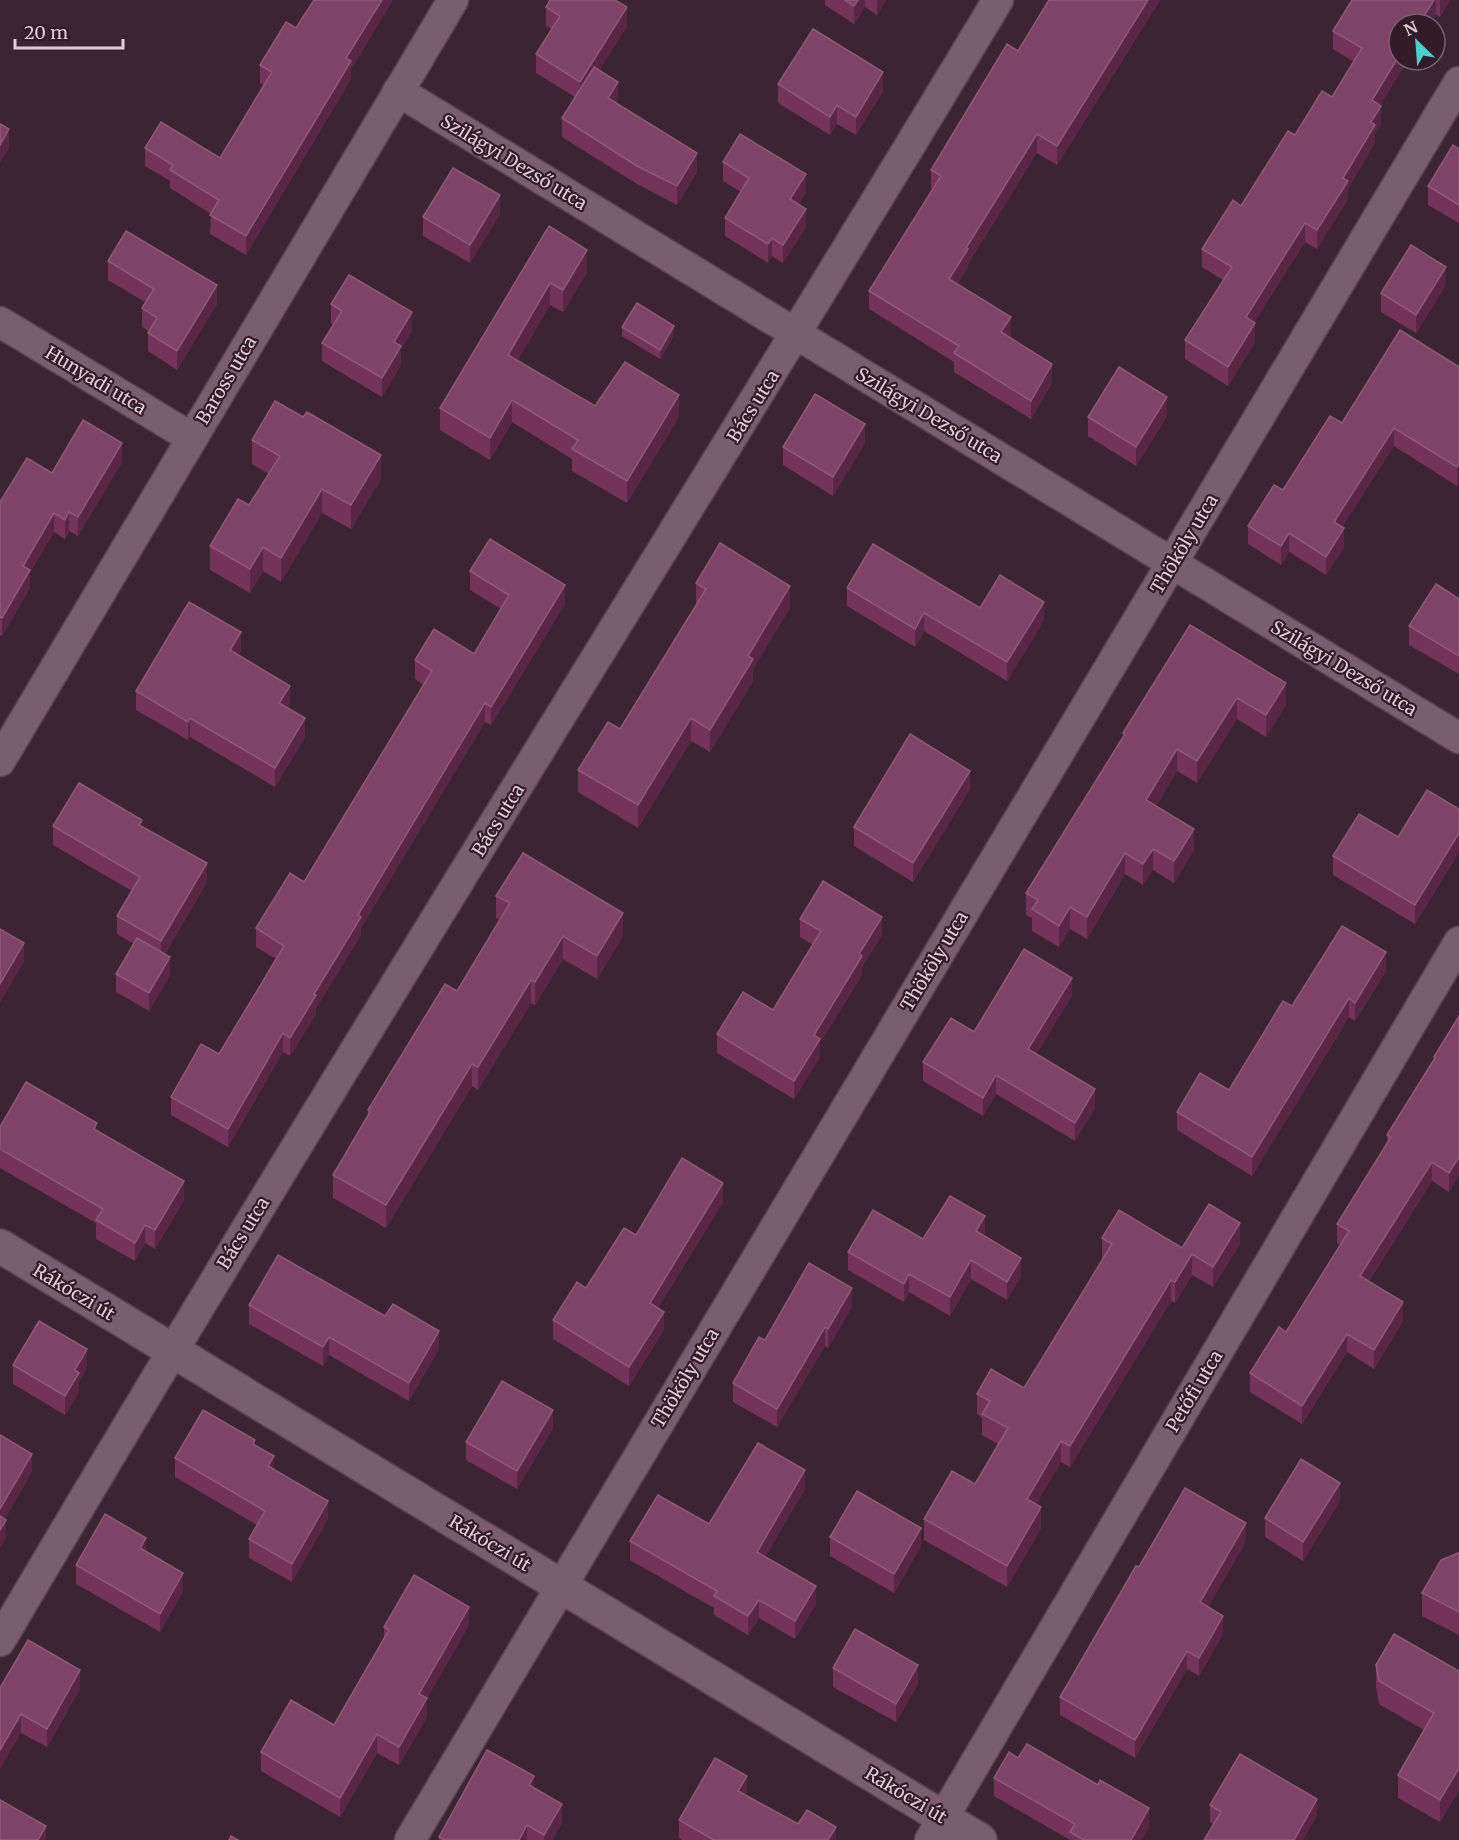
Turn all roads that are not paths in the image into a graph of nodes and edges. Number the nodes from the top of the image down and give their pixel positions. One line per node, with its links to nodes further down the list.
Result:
1 (453, 0): 4 (street, Baross utca)
2 (998, 0): 6 (street, Bács utca)
3 (1459, 82): 8 (street, Thököly utca)
4 (398, 91): 6 (street, Szilágyi Dezső utca); 7 (street, Baross utca)
5 (0, 321): 7 (street, Hunyadi utca)
6 (797, 334): 8 (street, Szilágyi Dezső utca); 13 (street, Bács utca)
7 (192, 438): 10 (street, Baross utca)
8 (1172, 563): 9 (street, Szilágyi Dezső utca); 14 (street, Thököly utca)
9 (1459, 738)
10 (0, 761)
11 (1459, 942): 16 (street, Petőfi utca)
12 (0, 1246): 13 (street, Rákóczi út)
13 (171, 1351): 14 (street, Rákóczi út); 15 (street, Bács utca)
14 (561, 1586): 16 (street, Rákóczi út); 17 (street, Thököly utca)
15 (0, 1641)
16 (936, 1828): 18 (street, Rákóczi út)
17 (410, 1840)
18 (981, 1840)

